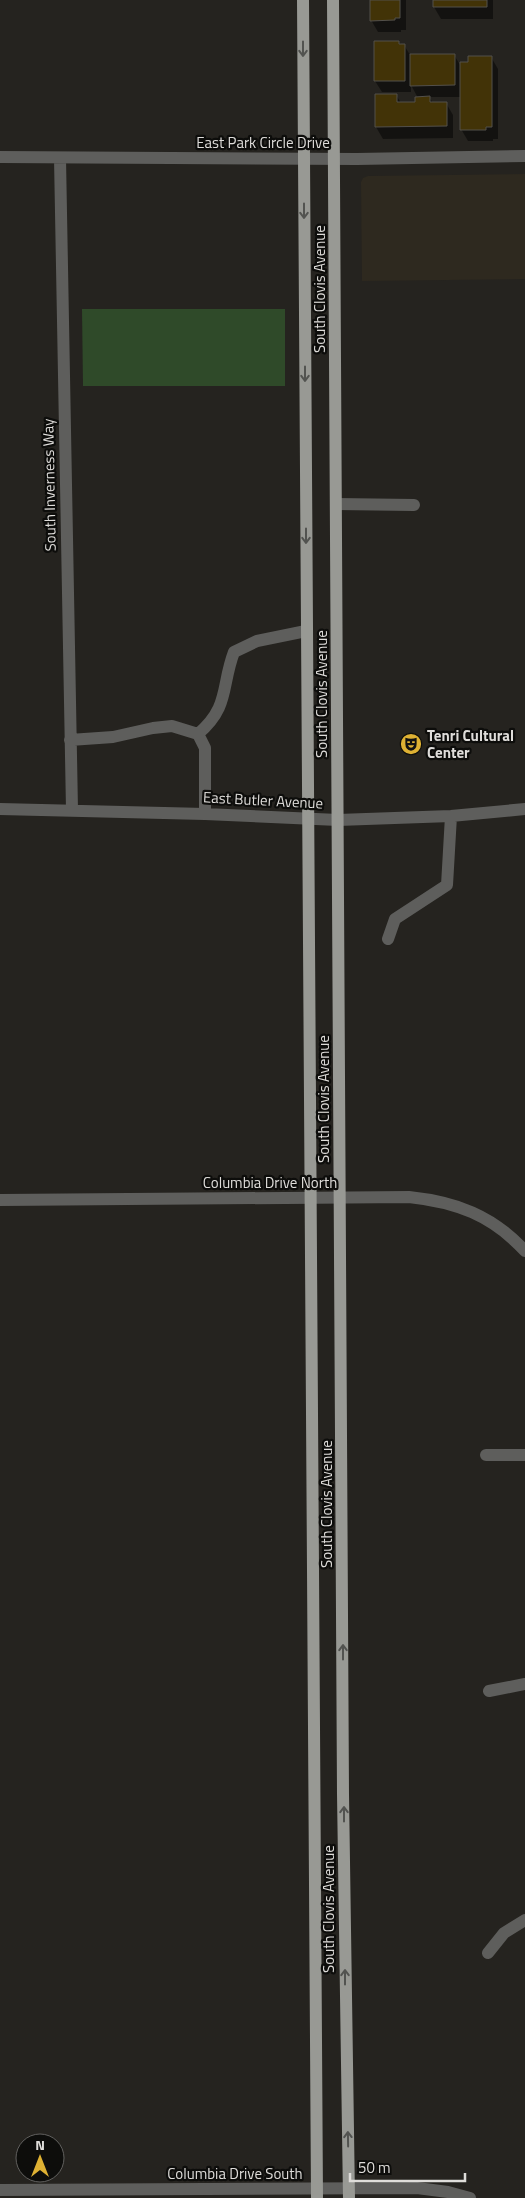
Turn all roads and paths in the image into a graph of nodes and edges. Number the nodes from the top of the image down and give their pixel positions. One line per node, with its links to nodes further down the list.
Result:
1 (303, 0): 6 (main road, South Clovis Avenue, one-way to 6)
2 (333, 0): 7 (main road, South Clovis Avenue)
3 (525, 156): 7 (street, East Park Circle Drive)
4 (0, 157): 5 (street, East Park Circle Drive)
5 (60, 158): 6 (street, East Park Circle Drive); 12 (street, South Inverness Way)
6 (304, 158): 7 (street, East Park Circle Drive); 10 (main road, South Clovis Avenue, one-way to 10)
7 (334, 159): 8 (main road, South Clovis Avenue)
8 (336, 504): 9 (street); 19 (main road, South Clovis Avenue)
9 (414, 505)
10 (306, 631): 11 (street); 18 (main road, South Clovis Avenue)
11 (198, 734): 12 (street); 16 (street)
12 (70, 740): 15 (street, South Inverness Way)
13 (0, 808): 15 (street, East Butler Avenue)
14 (525, 809): 17 (street, East Butler Avenue)
15 (72, 810): 16 (street, East Butler Avenue)
16 (205, 814): 18 (street, East Butler Avenue)
17 (451, 816): 19 (street, East Butler Avenue); 20 (street)
18 (308, 818): 19 (street, East Butler Avenue); 21 (main road, South Clovis Avenue)
19 (338, 820): 22 (main road, South Clovis Avenue)
20 (388, 939)
21 (310, 1198): 22 (street, Columbia Drive North); 23 (street, Columbia Drive North); 32 (main road, South Clovis Avenue)
22 (340, 1198): 24 (street, Columbia Drive North); 33 (main road, South Clovis Avenue, one-way to 22)
23 (0, 1200)
24 (525, 1251)
25 (486, 1454): 26 (street)
26 (525, 1454)
27 (525, 1684): 28 (street)
28 (489, 1691)
29 (525, 1920): 30 (street)
30 (488, 1953)
31 (0, 2190): 32 (street, Columbia Drive South)
32 (317, 2193): 33 (street, Columbia Drive South)
33 (349, 2193): 34 (street, Columbia Drive South)
34 (470, 2198)

